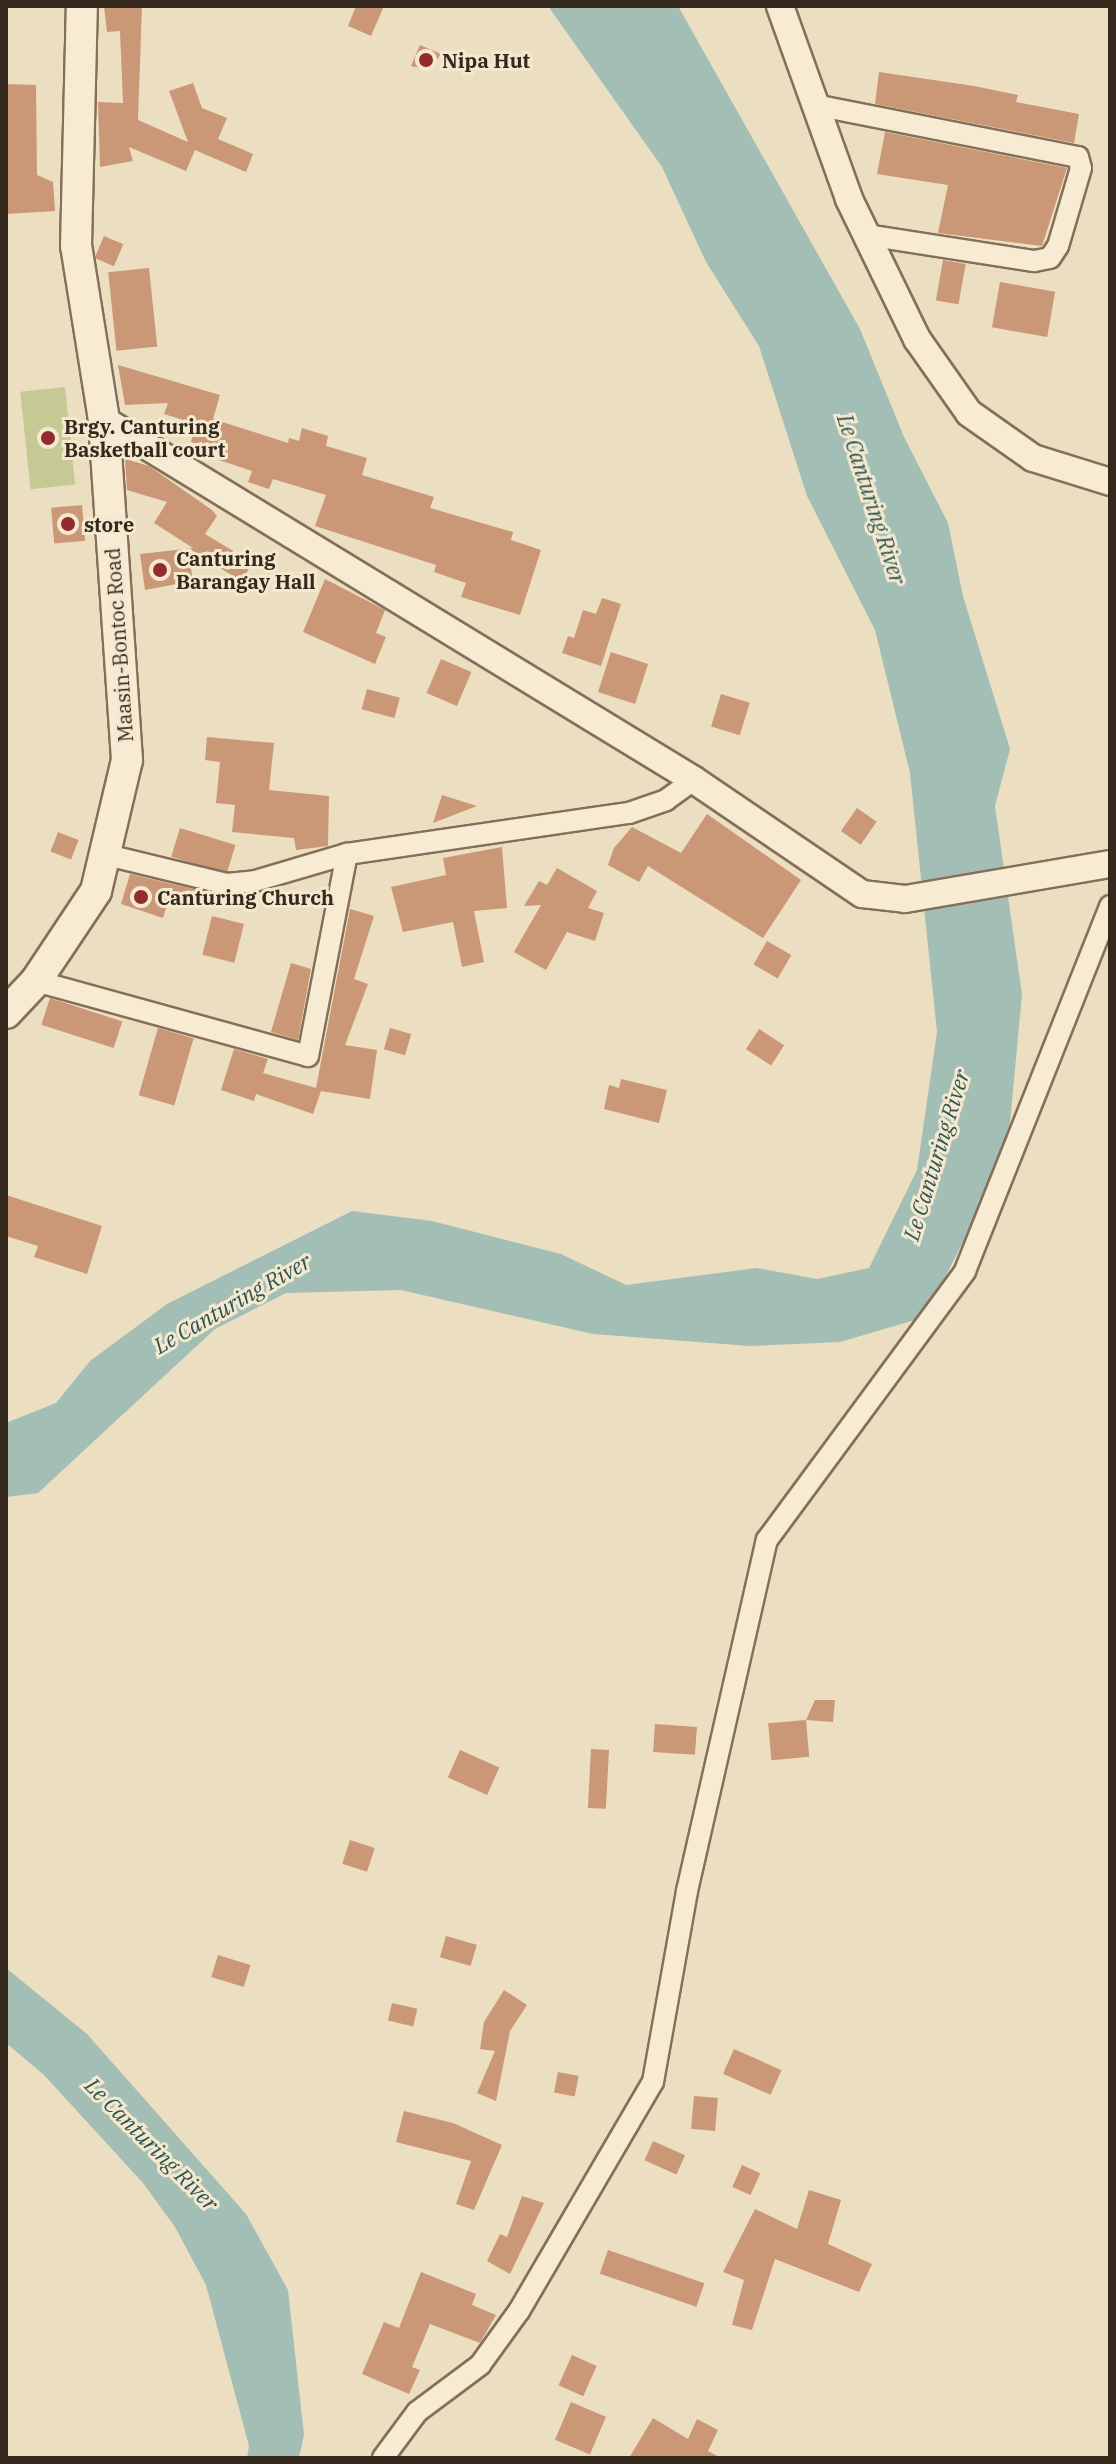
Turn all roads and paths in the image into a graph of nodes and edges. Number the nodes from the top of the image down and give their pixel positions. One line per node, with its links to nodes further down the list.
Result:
1 (82, 6): 5 (main road, Maasin-Bontoc Road)
2 (780, 6): 3 (street)
3 (815, 105): 4 (street); 4 (street)
4 (866, 235): 6 (street)
5 (104, 420): 7 (street); 9 (main road, Maasin-Bontoc Road)
6 (1110, 482)
7 (694, 780): 8 (street); 10 (street)
8 (347, 854): 9 (street); 12 (street)
9 (107, 855): 12 (main road, Maasin-Bontoc Road)
10 (1110, 864)
11 (1110, 906): 14 (street)
12 (36, 981): 13 (main road, Maasin-Bontoc Road)
13 (6, 1013)
14 (383, 2458)

